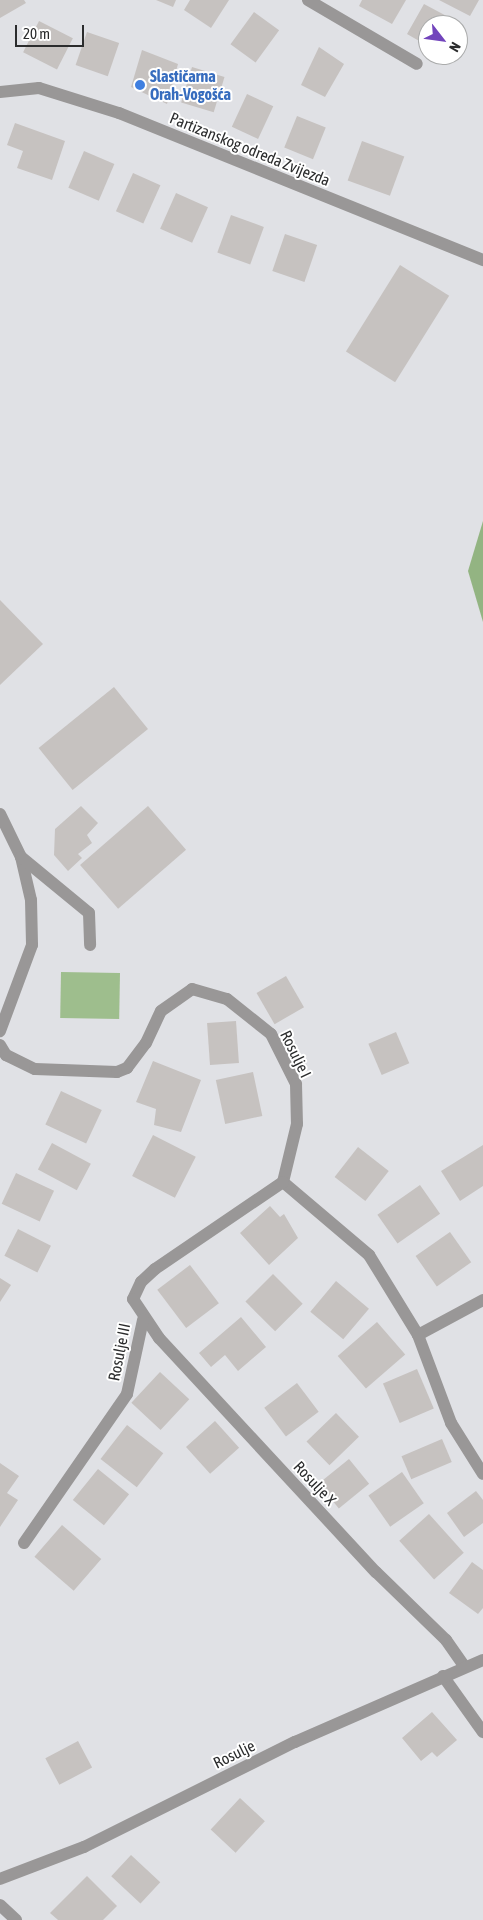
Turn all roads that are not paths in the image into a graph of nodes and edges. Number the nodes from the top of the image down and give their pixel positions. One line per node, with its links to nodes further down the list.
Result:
1 (308, 0): 2 (street)
2 (417, 64)
3 (0, 92): 4 (street, Partizanskog odreda Zvijezda)
4 (483, 260)
5 (0, 814): 6 (street)
6 (21, 857): 7 (street); 8 (street)
7 (90, 945)
8 (4, 1007): 9 (street)
9 (0, 1031)
10 (0, 1045): 11 (street, Rosulje I)
11 (283, 1182): 13 (street, Rosulje III); 14 (street)
12 (483, 1300): 14 (street)
13 (143, 1320): 16 (street, Rosulje III); 18 (street, Rosulje X)
14 (418, 1335): 15 (street)
15 (483, 1474)
16 (24, 1543)
17 (483, 1660): 18 (street, Rosulje)
18 (464, 1666): 19 (street, Rosulje)
19 (443, 1676): 20 (street); 21 (street, Rosulje)
20 (483, 1732)
21 (0, 1879)
22 (0, 1905): 23 (street)
23 (16, 1920)

